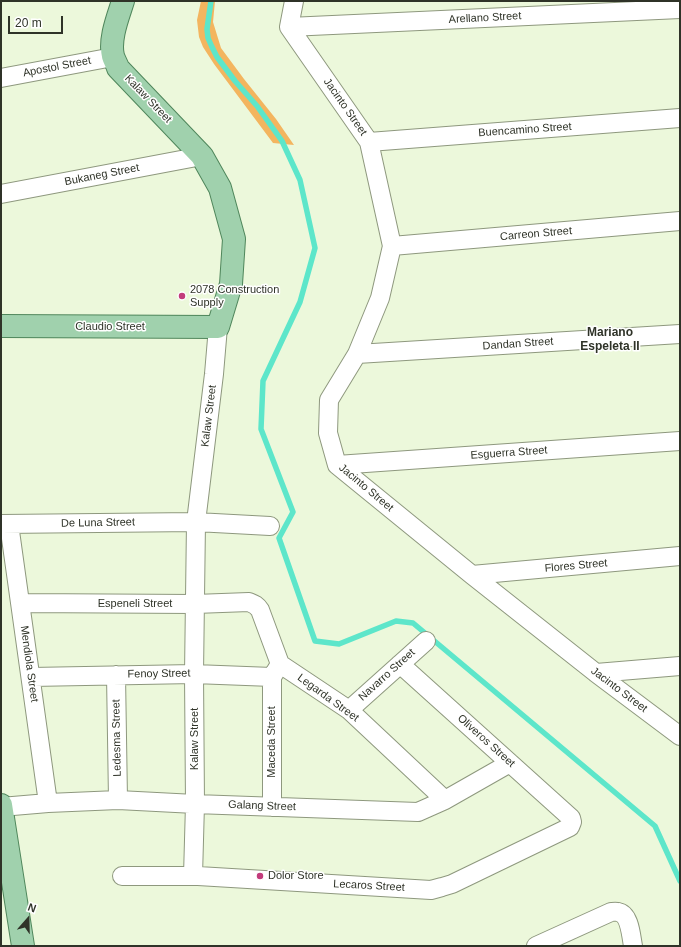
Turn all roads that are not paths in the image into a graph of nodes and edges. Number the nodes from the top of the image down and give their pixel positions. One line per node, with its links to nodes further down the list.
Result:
1 (123, 1): 5 (main road)
2 (294, 1): 4 (street)
3 (680, 9): 4 (street, Arellano Street)
4 (289, 27): 8 (street, Jacinto Street)
5 (113, 57): 6 (street, Apostol Street); 9 (main road, Kalaw Street)
6 (1, 78)
7 (680, 118): 8 (street, Buencamino Street)
8 (369, 142): 12 (street, Jacinto Street)
9 (202, 156): 10 (street, Bukaneg Street); 14 (main road, Kalaw Street)
10 (1, 194)
11 (680, 222): 12 (street, Carreon Street)
12 (392, 246): 16 (street, Jacinto Street)
13 (1, 326): 14 (main road, Claudio Street)
14 (218, 328): 19 (street, Kalaw Street)
15 (680, 334): 16 (street, Dandan Street)
16 (357, 354): 18 (street, Jacinto Street)
17 (680, 441): 18 (street, Esguerra Street)
18 (337, 466): 23 (street, Jacinto Street)
19 (196, 522): 20 (street, De Luna Street); 21 (street, De Luna Street); 25 (street, Kalaw Street)
20 (5, 524): 24 (street, Mendiola Street)
21 (270, 526)
22 (680, 556): 23 (street, Flores Street)
23 (472, 575): 30 (street, Jacinto Street)
24 (20, 603): 25 (street, Espeneli Street); 33 (street, Mendiola Street)
25 (195, 604): 29 (street, Espeneli Street); 31 (street, Kalaw Street)
26 (426, 640): 27 (street, Navarro Street)
27 (400, 664): 34 (street, Navarro Street); 36 (street, Oliveros Street)
28 (680, 666): 30 (street)
29 (276, 671): 31 (street, Fenoy Street); 34 (street, Legarda Street); 42 (street, Maceda Street)
30 (596, 673): 35 (street, Jacinto Street)
31 (194, 674): 32 (street, Fenoy Street); 40 (street, Kalaw Street)
32 (116, 675): 33 (street, Fenoy Street); 37 (street, Ledesma Street)
33 (31, 677): 39 (street, Mendiola Street)
34 (348, 710): 38 (street, Legarda Street)
35 (680, 736)
36 (510, 763): 38 (street, Galang Street); 43 (street, Oliveros Street)
37 (118, 800): 39 (street, Galang Street); 40 (street, Galang Street)
38 (445, 800): 42 (street, Galang Street)
39 (48, 803): 41 (street, Galang Street)
40 (195, 804): 42 (street, Galang Street); 45 (street, Kalaw Street)
41 (1, 806): 46 (main road)
42 (272, 807)
43 (571, 818): 45 (street, Lecaros Street)
44 (122, 876): 45 (street, Lecaros Street)
45 (192, 876)
46 (23, 946)
47 (536, 946): 48 (street)
48 (633, 946)

